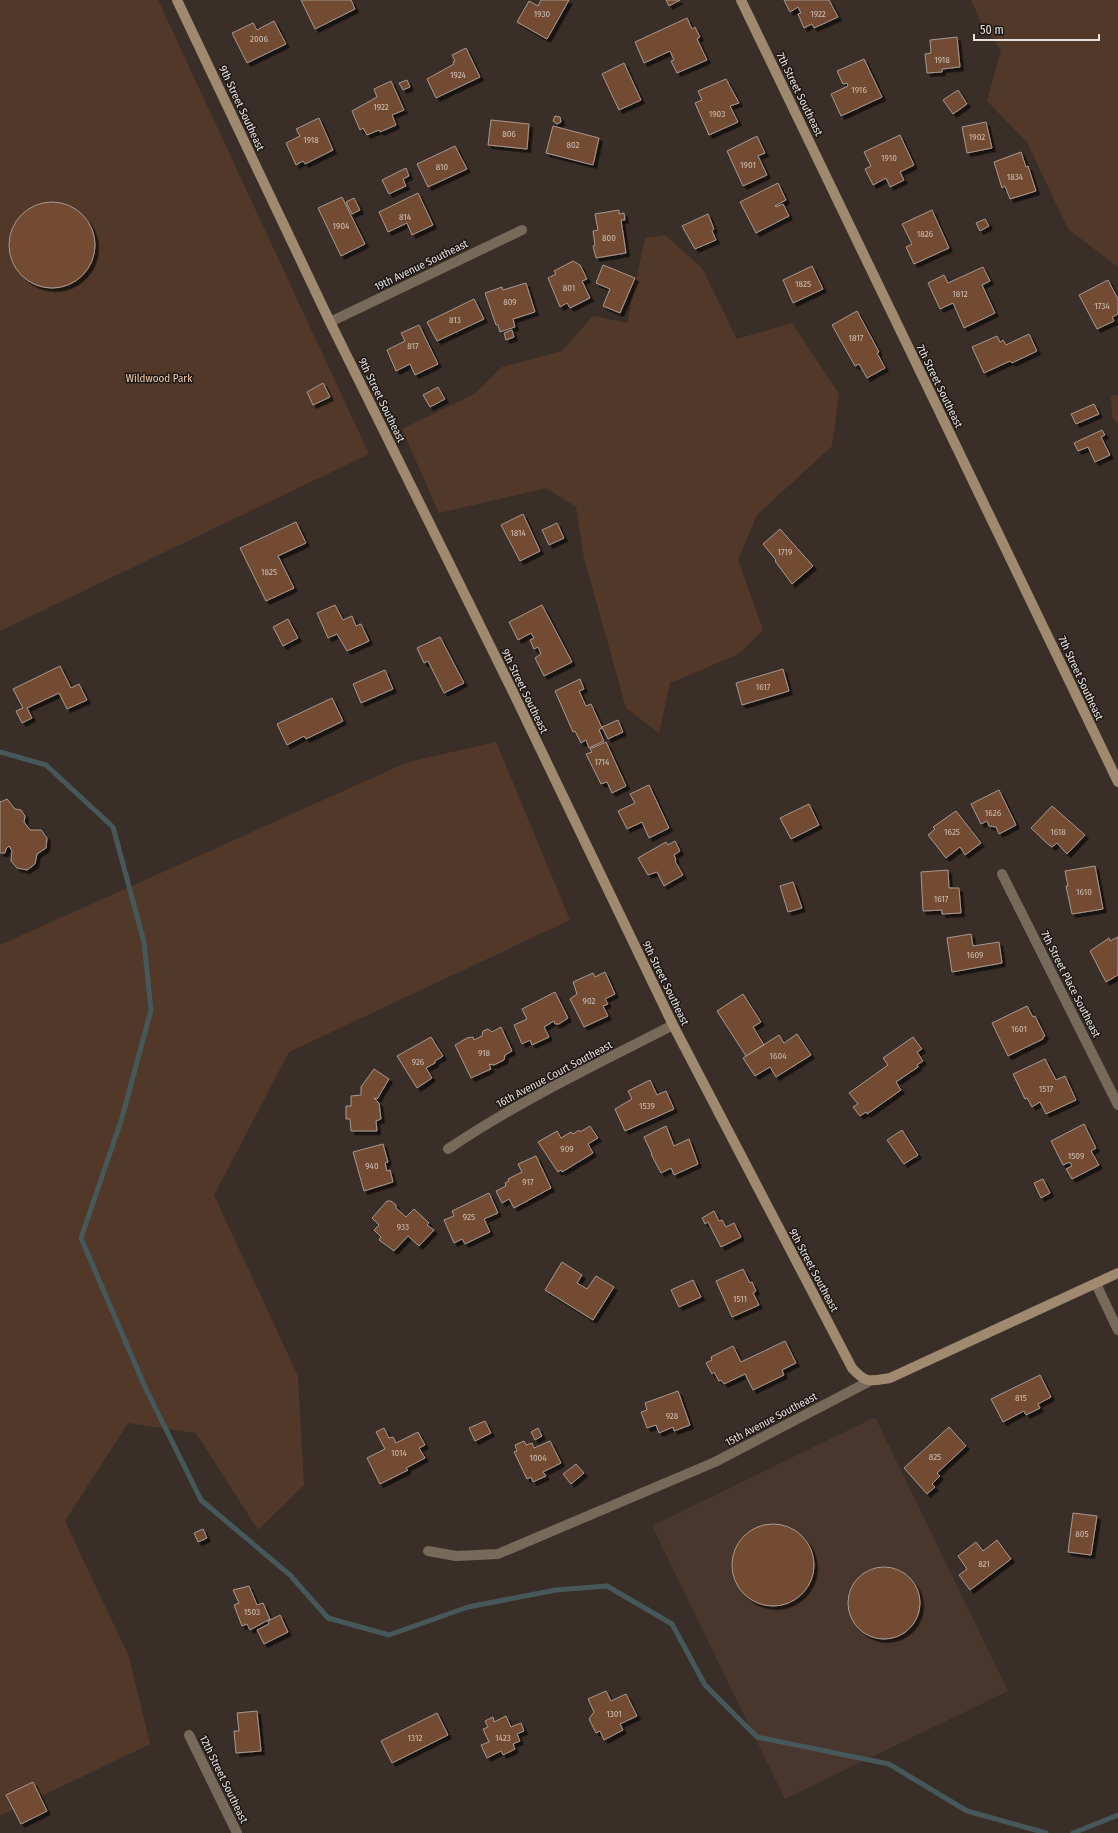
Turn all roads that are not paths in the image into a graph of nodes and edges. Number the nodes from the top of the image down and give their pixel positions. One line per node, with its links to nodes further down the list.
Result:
1 (177, 0): 4 (street, 9th Street Southeast)
2 (742, 0): 5 (street, 7th Street Southeast)
3 (522, 230): 4 (street, 19th Avenue Southeast)
4 (330, 322): 7 (street, 9th Street Southeast)
5 (1118, 782)
6 (1002, 874): 8 (street, 7th Street Place Southeast)
7 (673, 1026): 9 (street, 16th Avenue Court Southeast); 13 (street, 9th Street Southeast)
8 (1118, 1105)
9 (448, 1149)
10 (1118, 1273): 11 (street, 15th Avenue Southeast)
11 (1096, 1284): 12 (street); 13 (street, 15th Avenue Southeast)
12 (1118, 1330)
13 (868, 1382): 14 (street, 15th Avenue Southeast)
14 (428, 1551)
15 (189, 1735): 16 (street, 12th Street Southeast)
16 (237, 1833)

